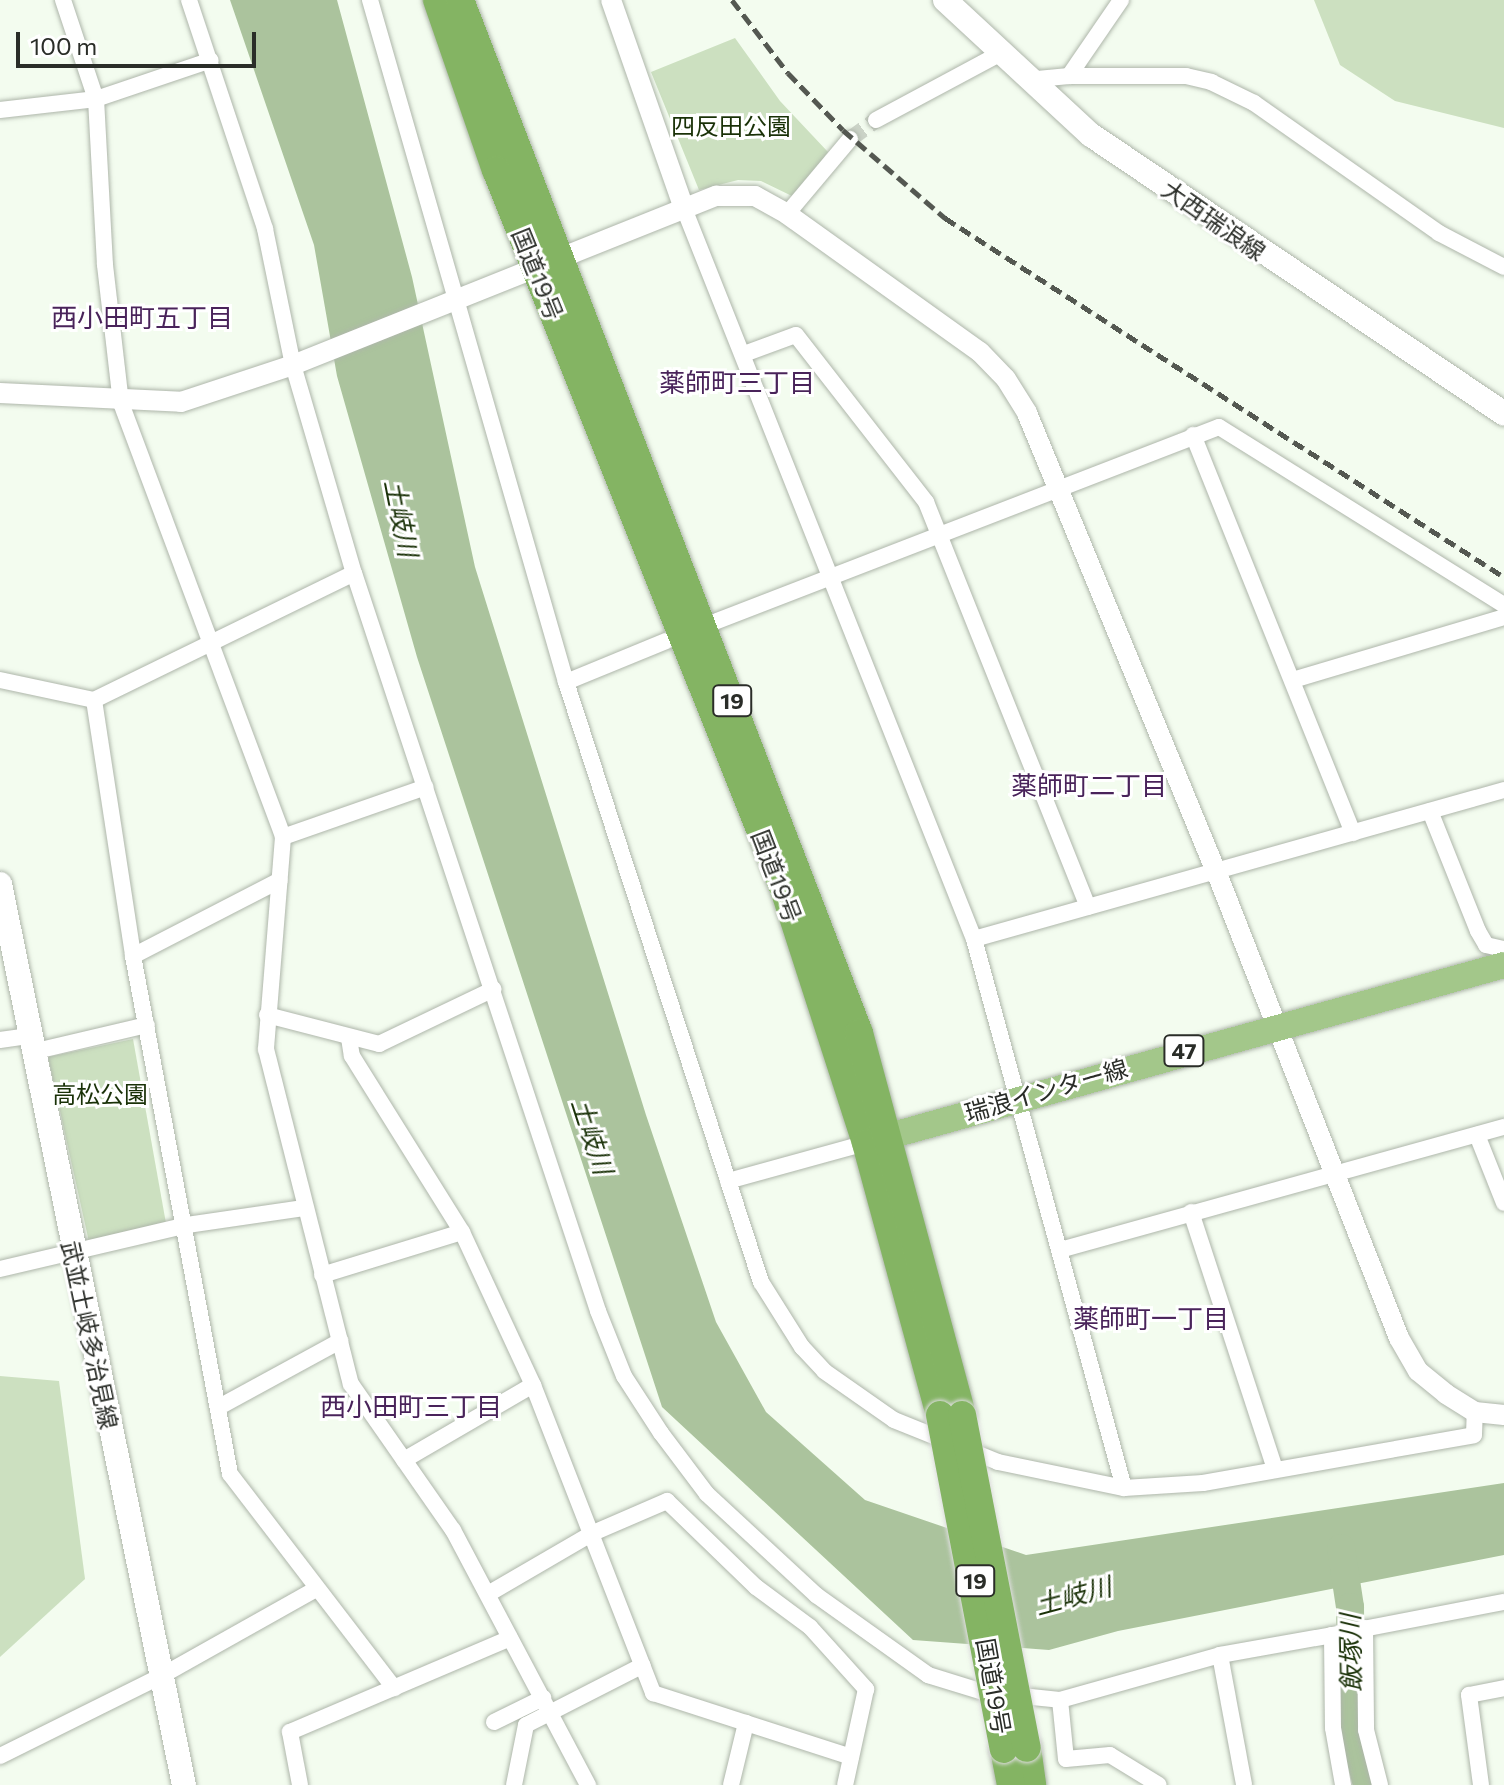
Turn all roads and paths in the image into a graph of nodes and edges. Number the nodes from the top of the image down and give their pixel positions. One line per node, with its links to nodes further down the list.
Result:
1 (63, 0): 13 (street)
2 (189, 0): 10 (street)
3 (370, 0): 21 (street)
4 (437, 0): 19 (highway, 国道19号 / 19)
5 (460, 0): 19 (highway, 国道19号 / 19)
6 (611, 0): 17 (street)
7 (945, 0): 9 (main road, 大西瑞浪線)
8 (1121, 0): 11 (street)
9 (999, 54): 12 (main road, 大西瑞浪線); 15 (street)
10 (211, 60): 13 (street); 23 (street)
11 (1069, 76): 12 (street); 20 (street)
12 (1026, 80): 26 (main road, 大西瑞浪線)
13 (96, 99): 14 (street); 25 (street)
14 (0, 110)
15 (876, 120)
16 (850, 139): 18 (street)
17 (685, 211): 18 (street); 19 (street); 22 (street)
18 (787, 214): 28 (street)
19 (547, 265): 21 (street); 64 (highway, 国道19号 / 19)
20 (1504, 267)
21 (456, 301): 23 (street); 39 (street)
22 (744, 354): 29 (street); 31 (street)
23 (299, 363): 25 (street); 30 (street)
24 (0, 393): 25 (street)
25 (121, 403): 36 (street)
26 (1504, 414)
27 (1193, 435): 28 (street); 32 (street); 38 (street)
28 (1060, 487): 29 (street); 46 (street)
29 (941, 535): 31 (street); 49 (street)
30 (354, 573): 36 (street); 41 (street)
31 (830, 577): 34 (street); 50 (street)
32 (1504, 605)
33 (1504, 617): 38 (street)
34 (717, 621)
35 (666, 641): 39 (street)
36 (211, 643): 40 (street); 45 (street)
37 (0, 680): 40 (street)
38 (1293, 680): 44 (street)
39 (566, 682): 66 (street)
40 (94, 700): 52 (street)
41 (426, 787): 45 (street); 54 (street)
42 (1504, 790): 43 (street)
43 (1430, 811): 44 (street); 51 (street)
44 (1353, 833): 46 (street)
45 (283, 837): 47 (street)
46 (1216, 871): 49 (street); 57 (street)
47 (280, 880): 52 (street); 55 (street)
48 (0, 884): 60 (main road, 武並土岐多治見線)
49 (1088, 907): 50 (street)
50 (974, 939): 61 (street)
51 (1504, 949)
52 (133, 956): 56 (street)
53 (1504, 965): 57 (main road, 瑞浪インター線 / 47)
54 (494, 989): 58 (street); 96 (street)
55 (267, 1015): 58 (street); 68 (street)
56 (147, 1025): 60 (street); 70 (street)
57 (1276, 1025): 61 (main road, 瑞浪インター線 / 47); 65 (street)
58 (349, 1038): 71 (street)
59 (0, 1040): 60 (street)
60 (30, 1044): 73 (main road, 武並土岐多治見線)
61 (1018, 1097): 64 (main road, 瑞浪インター線 / 47); 72 (street)
62 (1504, 1127): 63 (street)
63 (1477, 1135): 65 (street); 67 (street)
64 (878, 1139): 66 (street); 100 (highway, 国道19号 / 19, bridge)
65 (1336, 1173): 69 (street); 79 (street)
66 (728, 1181): 83 (street)
67 (1504, 1203)
68 (304, 1208): 70 (street); 75 (street)
69 (1191, 1212): 72 (street); 82 (street)
70 (187, 1225): 73 (street); 78 (street)
71 (462, 1232): 75 (street); 77 (street)
72 (1060, 1250): 83 (street)
73 (73, 1253): 74 (street); 93 (main road, 武並土岐多治見線)
74 (0, 1269)
75 (322, 1275): 76 (street)
76 (340, 1341): 78 (street); 81 (street)
77 (533, 1385): 81 (street); 84 (street)
78 (221, 1406): 85 (street)
79 (1475, 1412): 80 (street); 82 (street)
80 (1504, 1415)
81 (404, 1460): 86 (street)
82 (1275, 1469): 83 (street)
83 (1124, 1488)
84 (593, 1533): 86 (street); 92 (street); 102 (street)
85 (316, 1589): 93 (street); 94 (street)
86 (488, 1594): 90 (street)
87 (1504, 1602): 88 (street)
88 (1365, 1628): 89 (street); 114 (street)
89 (1332, 1635): 91 (street); 113 (street)
90 (510, 1638): 94 (street); 97 (street)
91 (1220, 1655): 96 (street); 112 (street)
92 (643, 1665): 97 (street); 99 (street)
93 (161, 1676): 101 (street); 103 (main road, 武並土岐多治見線)
94 (394, 1688): 104 (street)
95 (1504, 1688): 115 (street)
96 (1060, 1700): 111 (street)
97 (546, 1704): 98 (street); 105 (street); 106 (street)
98 (494, 1722)
99 (746, 1723): 102 (street); 107 (street)
100 (1016, 1749): 109 (highway, 国道19号 / 19); 110 (highway, 国道19号 / 19)
101 (0, 1756)
102 (851, 1757): 108 (street)
103 (184, 1785)
104 (300, 1785)
105 (514, 1785)
106 (588, 1785)
107 (731, 1785)
108 (845, 1785)
109 (1011, 1785)
110 (1032, 1785)
111 (1159, 1785)
112 (1244, 1785)
113 (1343, 1785)
114 (1380, 1785)
115 (1481, 1785)

